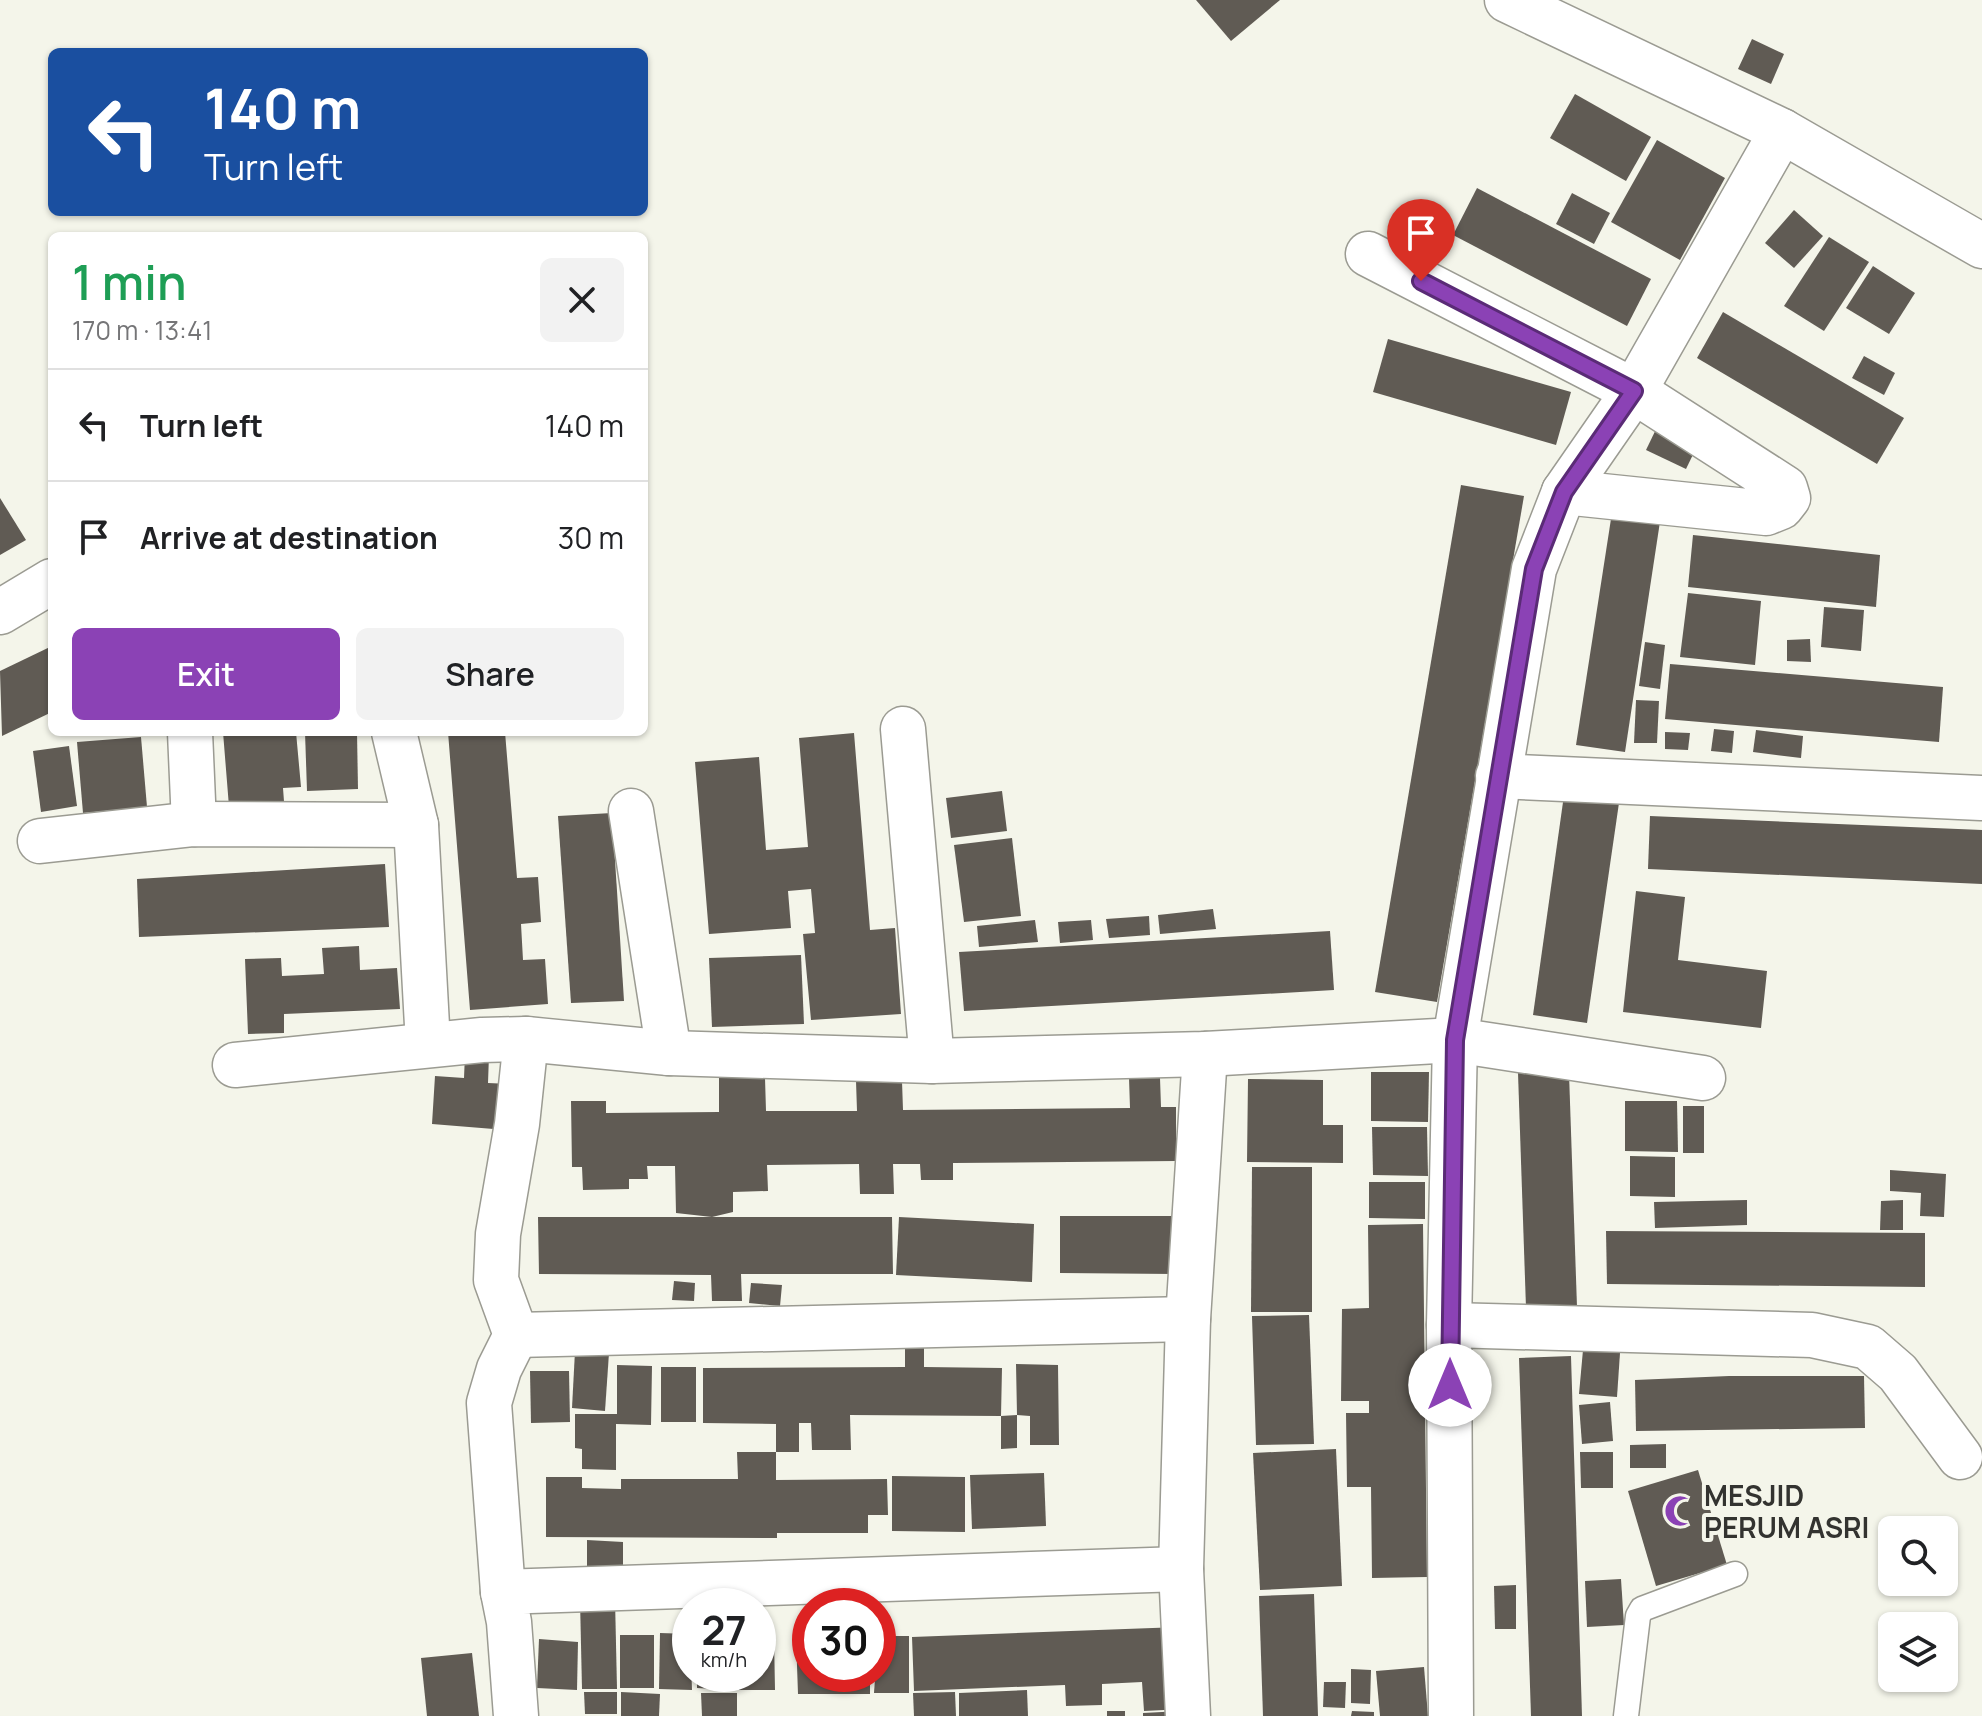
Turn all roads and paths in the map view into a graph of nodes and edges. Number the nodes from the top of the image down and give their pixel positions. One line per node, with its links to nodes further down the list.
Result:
1 (1507, 0): 2 (street)
2 (1782, 131): 3 (street); 5 (street)
3 (1982, 246)
4 (1368, 254): 5 (street)
5 (1634, 391): 6 (street); 6 (street)
6 (1564, 492): 12 (street)
7 (48, 583): 8 (street)
8 (0, 612)
9 (903, 729): 23 (street)
10 (190, 736): 15 (street)
11 (395, 736): 16 (street)
12 (1498, 776): 13 (street); 19 (street)
13 (1981, 798)
14 (631, 811): 21 (street)
15 (194, 824): 16 (street); 17 (street)
16 (416, 825): 20 (street)
17 (40, 841)
18 (526, 1039): 20 (street); 21 (street); 28 (street)
19 (1455, 1040): 22 (street); 25 (street); 27 (street)
20 (428, 1044): 24 (street)
21 (669, 1053): 23 (street)
22 (1205, 1054): 23 (street); 26 (street)
23 (932, 1061)
24 (235, 1065)
25 (1703, 1078)
26 (1188, 1319): 28 (street); 30 (street)
27 (1449, 1325): 29 (street); 35 (street)
28 (516, 1335): 32 (street)
29 (1960, 1457)
30 (1181, 1569): 32 (street); 34 (street)
31 (1735, 1574): 36 (lane)
32 (503, 1592): 33 (street)
33 (516, 1716)
34 (1188, 1716)
35 (1451, 1716)
36 (1626, 1716)

